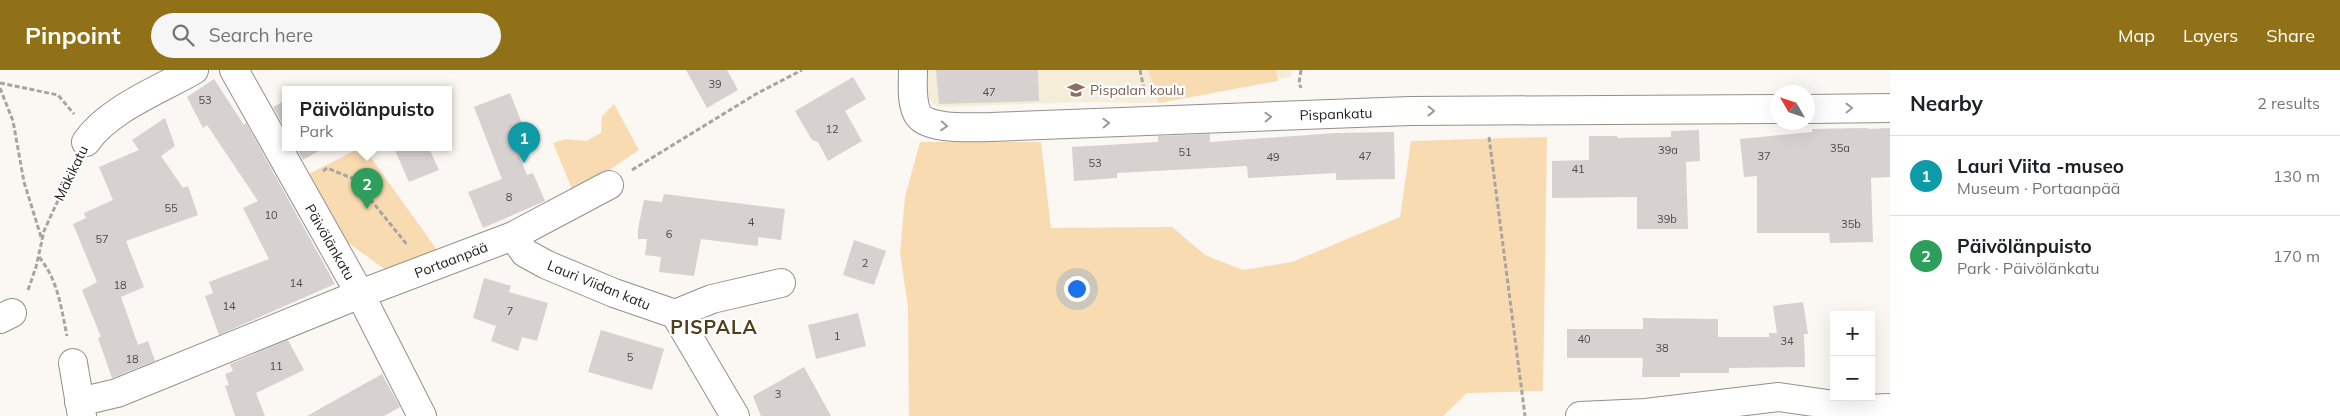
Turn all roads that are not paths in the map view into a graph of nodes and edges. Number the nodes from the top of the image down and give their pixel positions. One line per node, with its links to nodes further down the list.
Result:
1 (194, 70): 7 (street, Mäkikatu)
2 (234, 70): 11 (street, Päivölänkatu)
3 (913, 83): 5 (street, Pispankatu, one-way to 5)
4 (1890, 108): 6 (street, one-way to 4)
5 (1770, 109)
6 (1815, 109)
7 (90, 136)
8 (609, 185): 9 (street, Portaanpää)
9 (513, 236): 11 (street, Portaanpää); 12 (street, Lauri Viidan katu)
10 (781, 283): 12 (street)
11 (360, 294): 15 (street, Portaanpää); 16 (street, Päivölänkatu)
12 (675, 314): 17 (street)
13 (73, 364): 15 (street, Portaanpää)
14 (1890, 408): 18 (street)
15 (81, 409)
16 (422, 416)
17 (735, 416)
18 (1580, 416)

